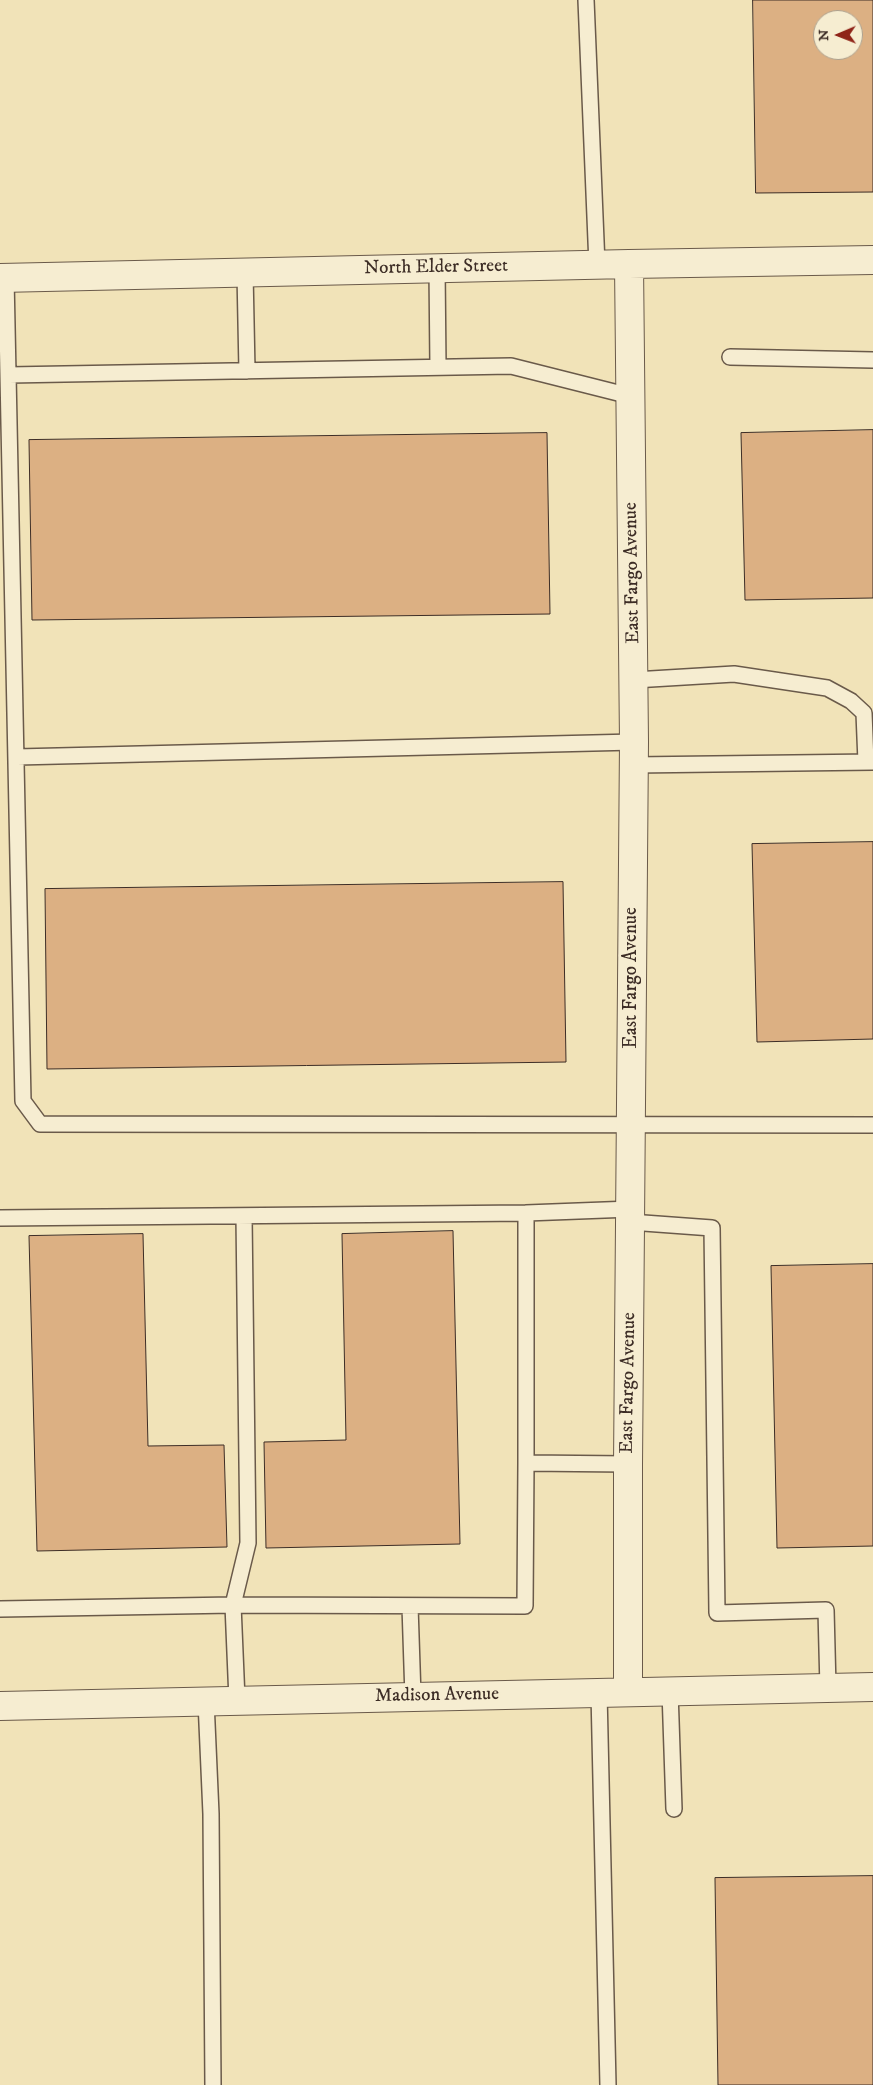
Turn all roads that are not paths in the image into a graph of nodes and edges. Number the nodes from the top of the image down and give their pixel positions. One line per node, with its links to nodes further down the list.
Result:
1 (586, 0): 3 (lane)
2 (873, 260): 4 (street, North Elder Street)
3 (597, 264): 4 (street, North Elder Street); 5 (street, North Elder Street)
4 (629, 264): 13 (street, East Fargo Avenue)
5 (437, 268): 6 (street, North Elder Street); 10 (lane)
6 (245, 273): 7 (street, North Elder Street); 11 (lane)
7 (3, 278): 12 (lane)
8 (730, 357): 9 (lane)
9 (873, 360)
10 (438, 367): 11 (lane); 13 (lane)
11 (247, 370): 12 (lane)
12 (9, 375): 16 (lane)
13 (630, 396): 14 (street, East Fargo Avenue)
14 (634, 680): 15 (street, East Fargo Avenue); 17 (lane)
15 (634, 753): 16 (lane); 17 (lane); 18 (street, East Fargo Avenue)
16 (16, 757): 18 (lane)
17 (869, 762)
18 (631, 1124): 19 (lane); 22 (street, East Fargo Avenue)
19 (873, 1126)
20 (526, 1213): 21 (lane); 22 (lane); 24 (lane)
21 (244, 1216): 23 (lane); 26 (lane)
22 (631, 1216): 25 (street, East Fargo Avenue); 30 (lane)
23 (0, 1218)
24 (526, 1463): 25 (lane); 27 (lane)
25 (628, 1464): 32 (street, East Fargo Avenue)
26 (233, 1605): 27 (lane); 28 (lane); 35 (lane)
27 (410, 1606): 34 (lane)
28 (0, 1609)
29 (873, 1687): 30 (street, Madison Avenue)
30 (828, 1688): 31 (street, Madison Avenue)
31 (670, 1691): 32 (street, Madison Avenue); 38 (lane)
32 (628, 1692): 33 (street, Madison Avenue)
33 (599, 1693): 34 (street, Madison Avenue); 40 (lane)
34 (412, 1697): 35 (street, Madison Avenue)
35 (237, 1700): 36 (street, Madison Avenue)
36 (206, 1701): 37 (street, Madison Avenue); 39 (lane)
37 (0, 1706)
38 (674, 1809)
39 (213, 2085)
40 (608, 2085)

